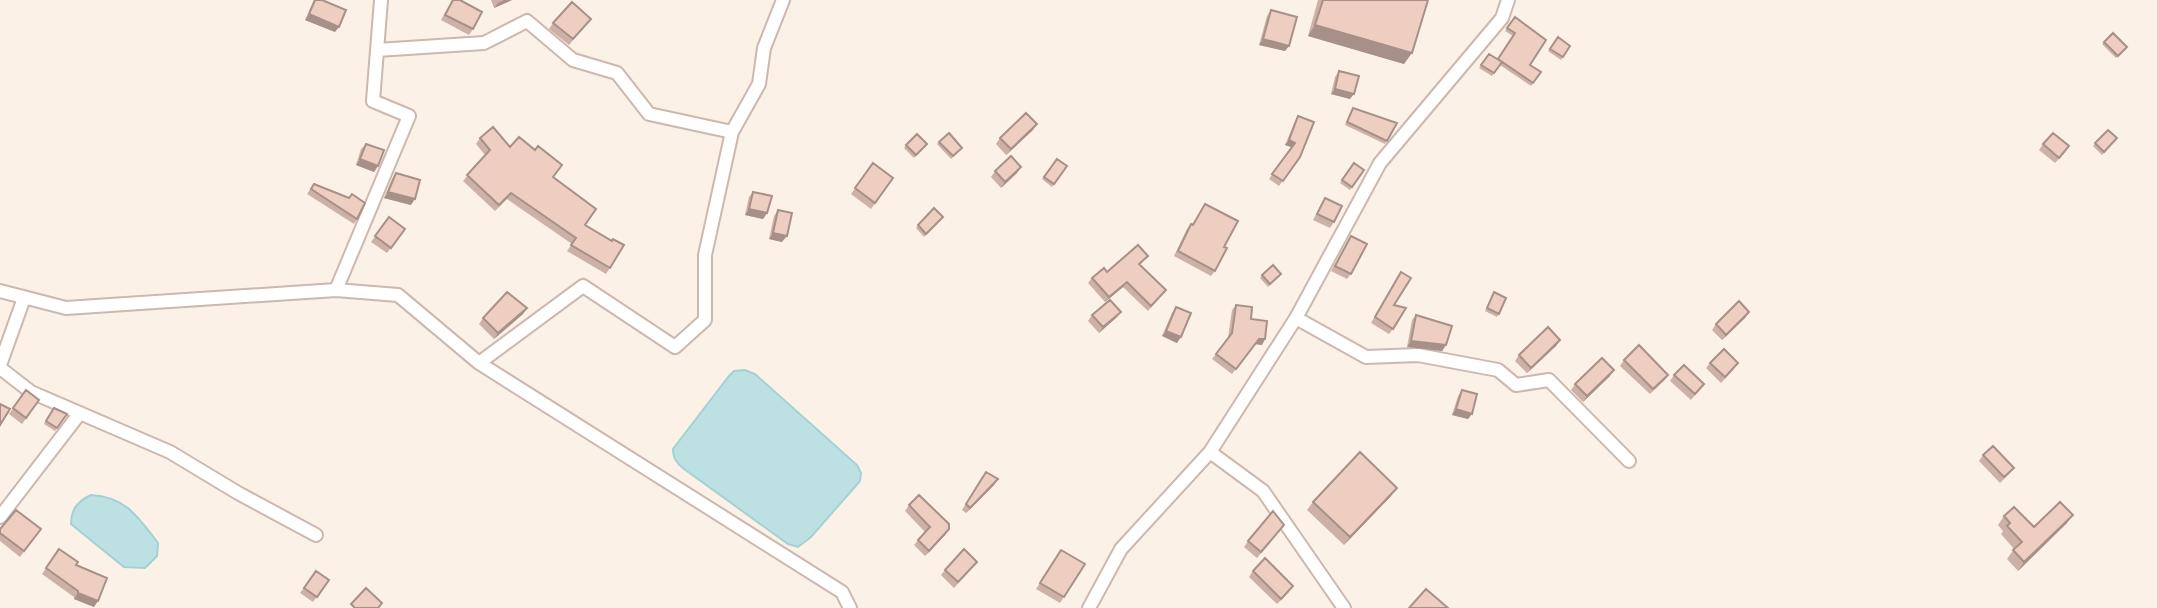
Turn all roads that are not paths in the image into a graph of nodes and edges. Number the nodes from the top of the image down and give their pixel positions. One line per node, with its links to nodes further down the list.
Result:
1 (381, 0): 4 (street)
2 (783, 0): 5 (street)
3 (1508, 0): 9 (street)
4 (377, 50): 5 (street); 6 (street)
5 (732, 132): 10 (street)
6 (336, 290): 8 (street); 10 (street)
7 (0, 291): 8 (street)
8 (24, 298): 11 (street)
9 (1296, 318): 13 (street); 14 (street)
10 (479, 363): 17 (street)
11 (0, 366): 12 (street)
12 (80, 413): 15 (street); 16 (street)
13 (1210, 452): 18 (street); 19 (street)
14 (1629, 461)
15 (0, 517)
16 (316, 535)
17 (850, 608)
18 (1089, 608)
19 (1344, 608)

